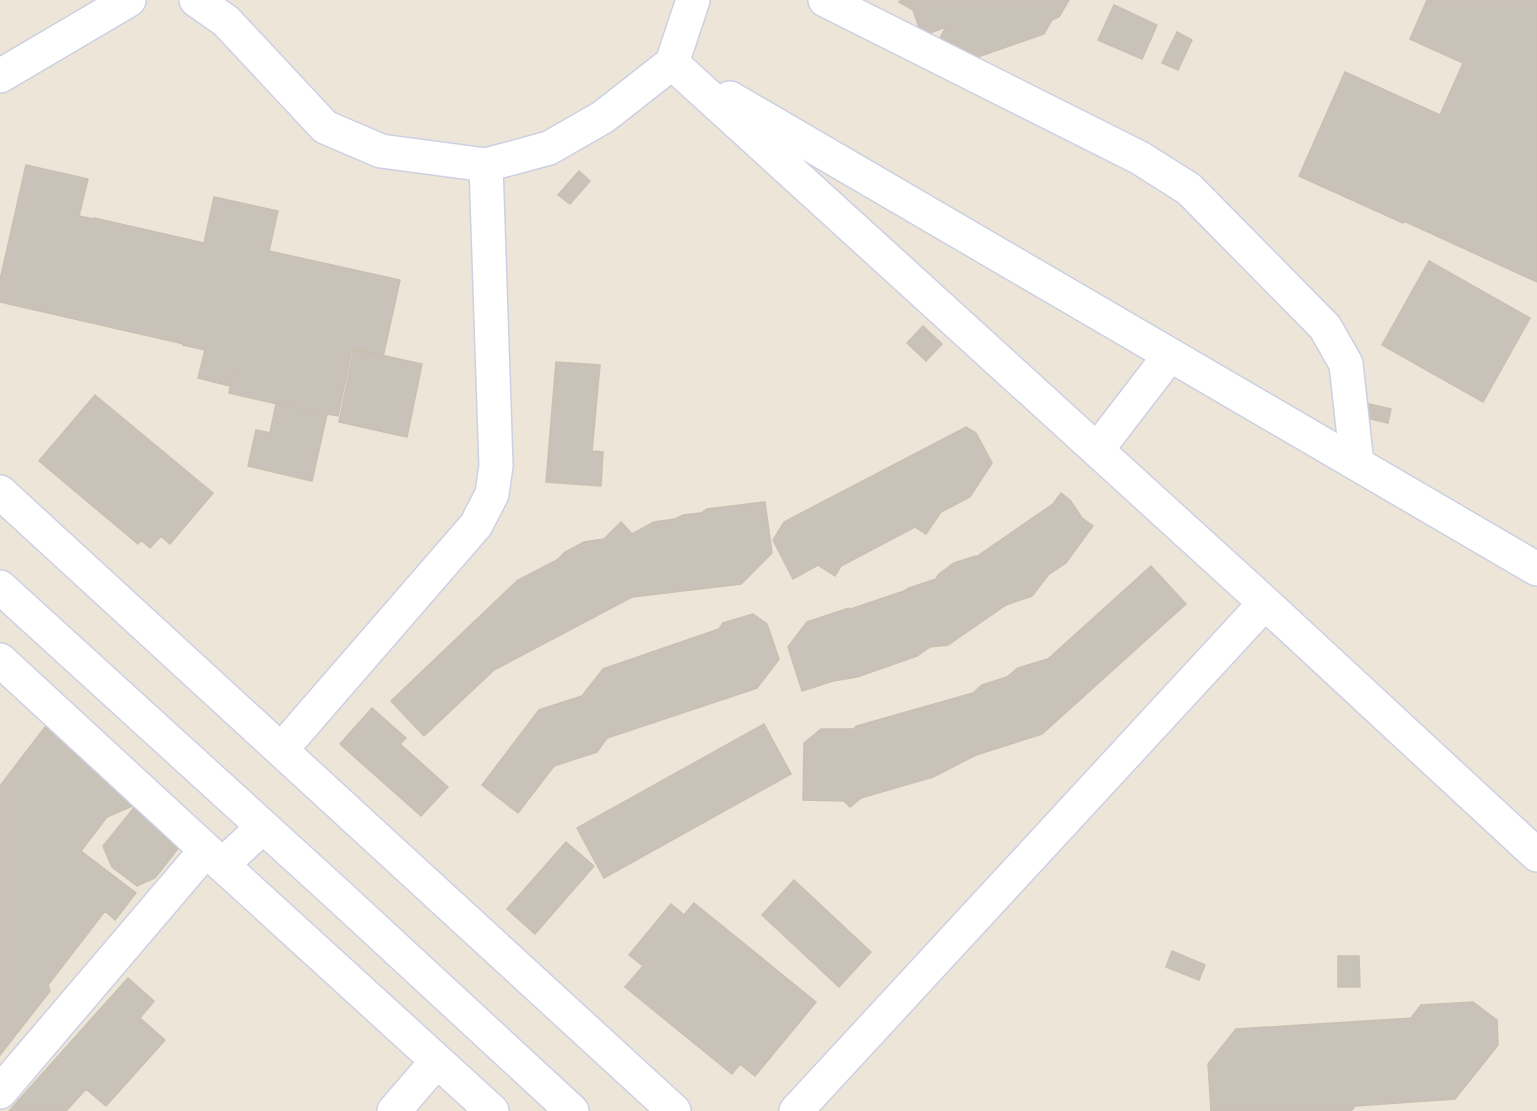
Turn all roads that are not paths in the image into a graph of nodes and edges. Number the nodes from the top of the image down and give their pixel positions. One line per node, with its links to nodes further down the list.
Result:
1 (129, 0): 6 (street)
2 (196, 0): 7 (street)
3 (693, 0): 5 (street)
4 (825, 0): 10 (street)
5 (672, 63): 7 (street); 8 (street); 9 (street)
6 (0, 76)
7 (486, 165): 16 (street)
8 (1170, 355): 9 (street); 10 (street)
9 (1097, 450): 14 (street)
10 (1358, 464): 12 (street)
11 (0, 492): 16 (street)
12 (1537, 569)
13 (0, 587): 17 (street)
14 (1265, 603): 18 (street); 26 (street)
15 (0, 660): 19 (street)
16 (281, 750): 25 (street)
17 (263, 827): 19 (street); 24 (street)
18 (1537, 855)
19 (214, 858): 20 (street); 21 (street)
20 (437, 1061): 22 (street); 23 (street)
21 (0, 1092)
22 (394, 1111)
23 (492, 1111)
24 (572, 1111)
25 (674, 1111)
26 (796, 1111)

